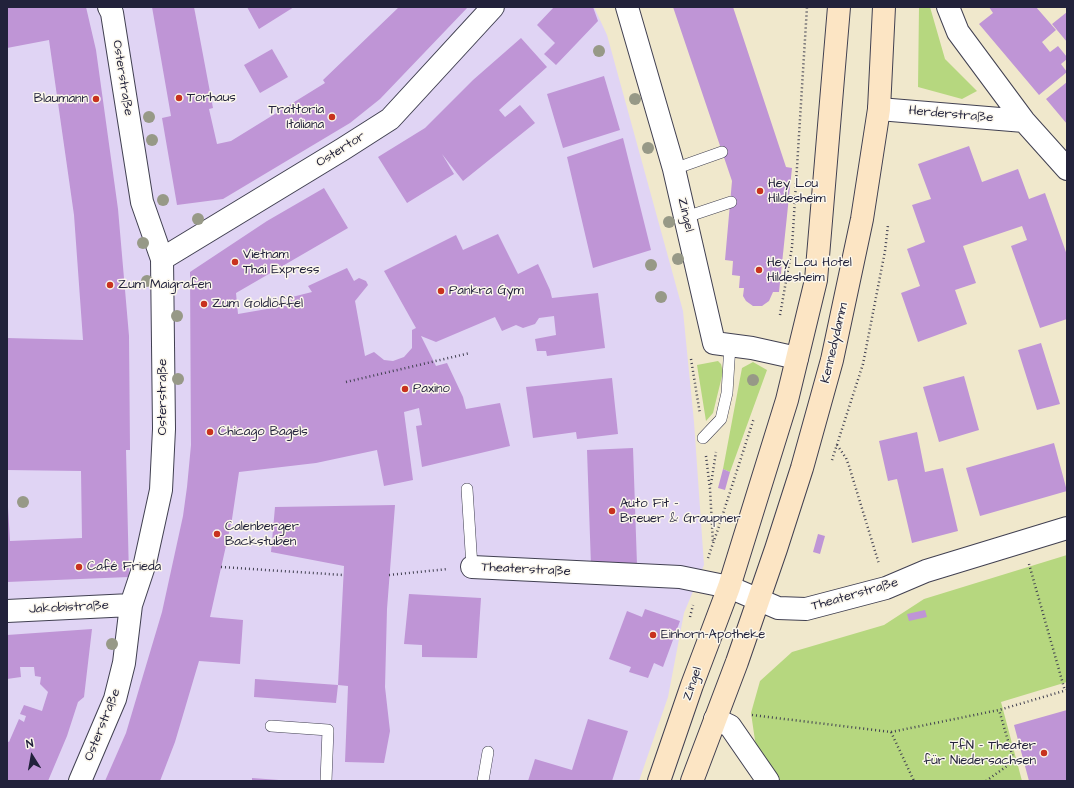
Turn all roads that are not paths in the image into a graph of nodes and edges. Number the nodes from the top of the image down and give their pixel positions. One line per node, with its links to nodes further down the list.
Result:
1 (109, 7): 14 (street, Osterstraße)
2 (493, 7): 14 (street, Ostertor)
3 (627, 7): 10 (street, Zingel)
4 (839, 7): 16 (main road)
5 (884, 7): 7 (main road, Kennedydamm)
6 (948, 7): 8 (street, Herderstraße)
7 (879, 109): 8 (street, Herderstraße); 22 (main road, Kennedydamm)
8 (1024, 121): 11 (street, Herderstraße)
9 (722, 152): 10 (lane)
10 (674, 169): 13 (street, Zingel)
11 (1067, 169)
12 (731, 202): 13 (lane)
13 (686, 217): 15 (street, Zingel)
14 (162, 259): 23 (street, Osterstraße)
15 (730, 345): 16 (street, Zingel); 17 (lane)
16 (797, 358): 21 (main road)
17 (703, 438)
18 (467, 489): 20 (lane, Theaterstraße)
19 (1067, 528): 22 (street, Theaterstraße)
20 (472, 567): 21 (street, Theaterstraße)
21 (729, 587): 22 (street, Theaterstraße); 31 (main road, Zingel)
22 (758, 601): 25 (main road)
23 (131, 605): 24 (street, Jakobistraße); 28 (street, Osterstraße)
24 (7, 611)
25 (715, 719): 32 (main road); 33 (street)
26 (271, 726): 29 (lane)
27 (488, 752): 30 (lane)
28 (80, 781)
29 (326, 781)
30 (483, 781)
31 (659, 781)
32 (692, 781)
33 (768, 781)

